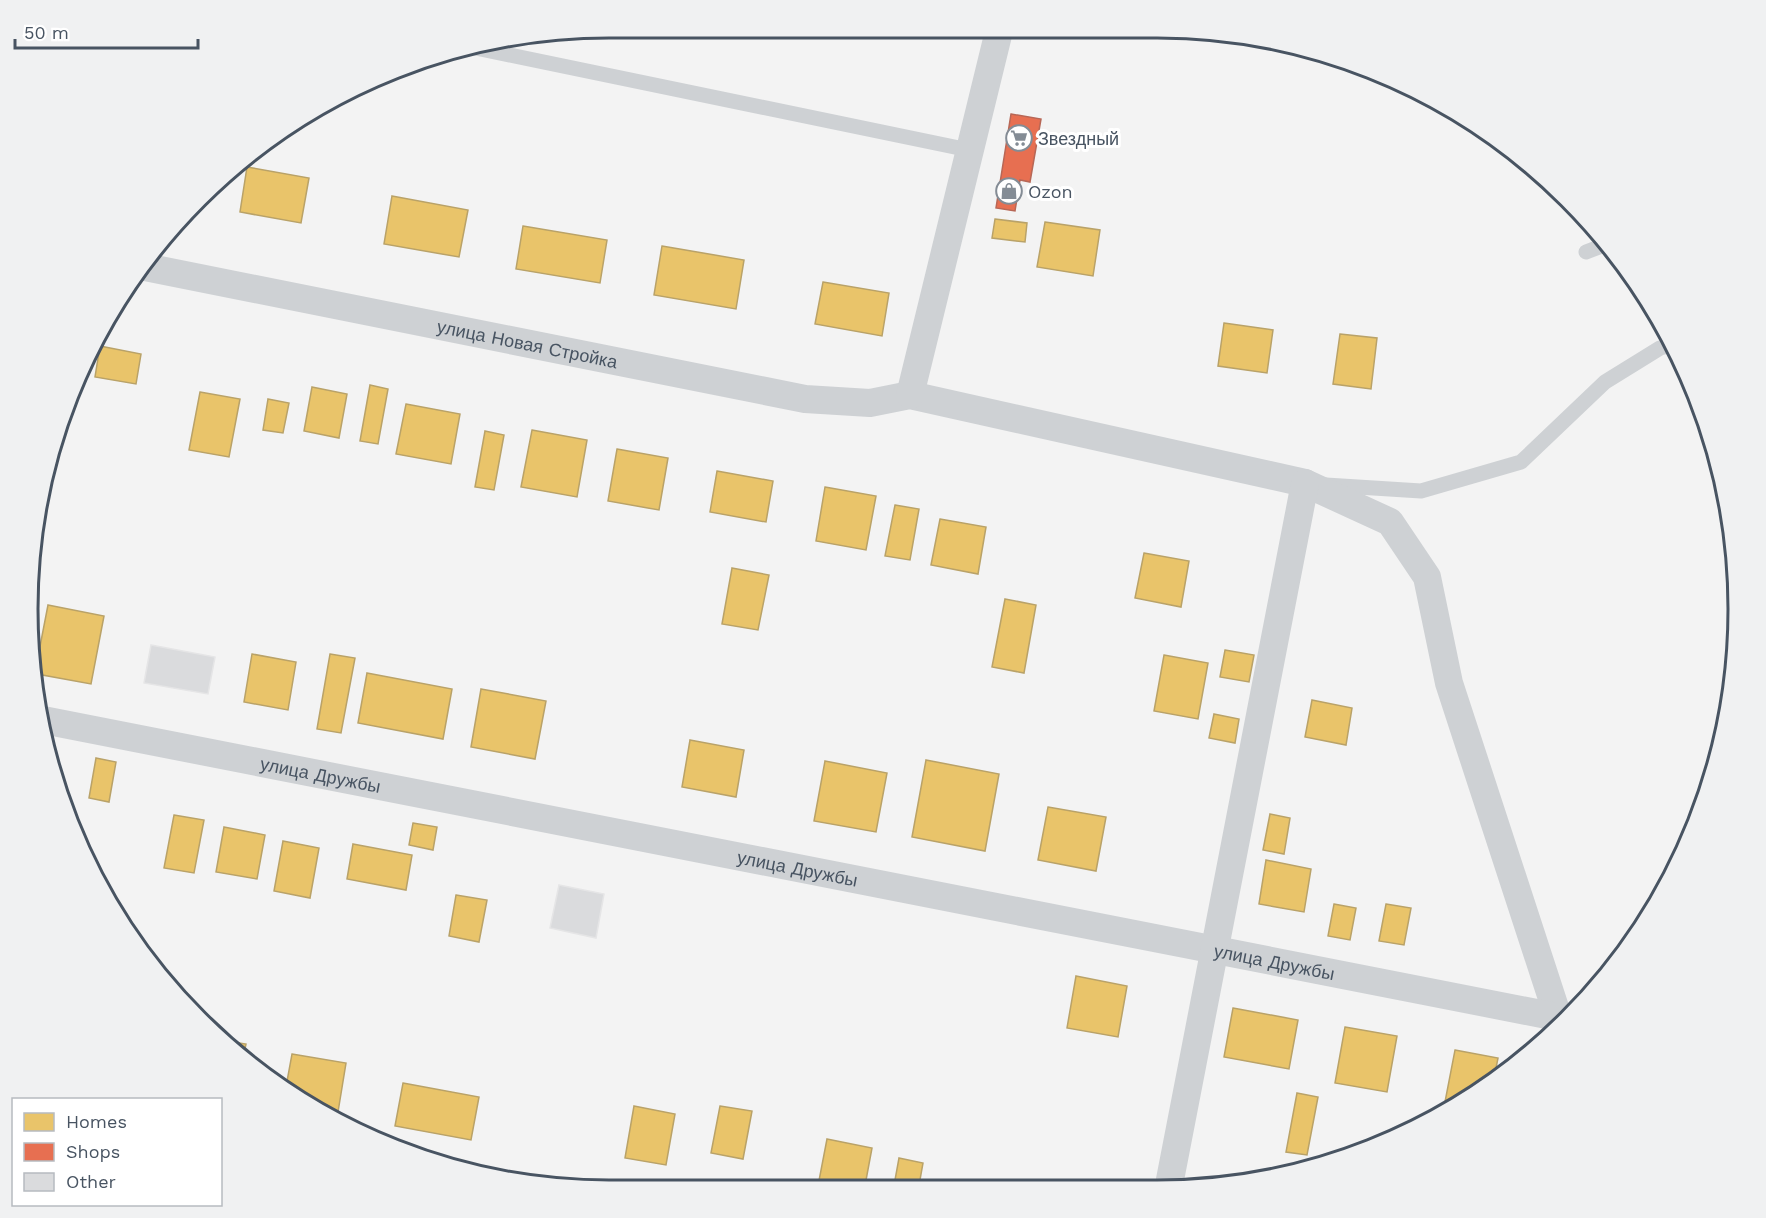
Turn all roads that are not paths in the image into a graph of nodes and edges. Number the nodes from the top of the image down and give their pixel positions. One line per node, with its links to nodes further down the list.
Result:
1 (997, 38): 3 (street)
2 (488, 50): 3 (lane)
3 (969, 150): 8 (street)
4 (1599, 247): 5 (lane)
5 (1586, 252)
6 (151, 268): 8 (street, улица Новая Стройка)
7 (1665, 347): 9 (lane)
8 (910, 395): 9 (street)
9 (1305, 483): 11 (street); 12 (street)
10 (48, 721): 11 (street, улица Дружбы)
11 (1215, 951): 13 (street, улица Дружбы); 14 (street)
12 (1557, 1017)
13 (1553, 1021)
14 (1170, 1180)

